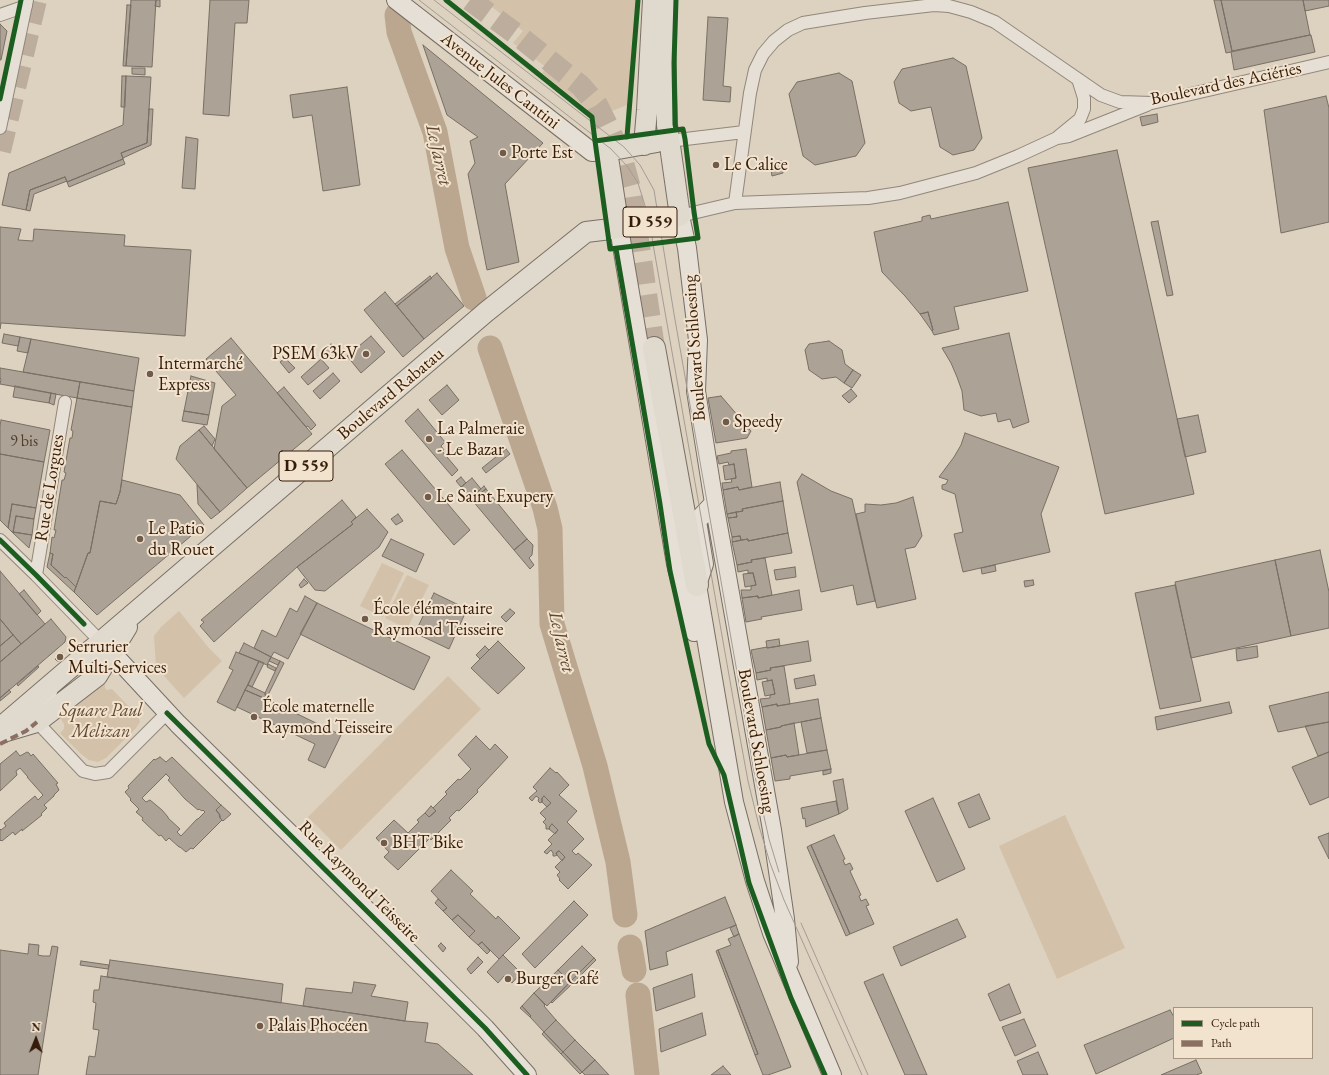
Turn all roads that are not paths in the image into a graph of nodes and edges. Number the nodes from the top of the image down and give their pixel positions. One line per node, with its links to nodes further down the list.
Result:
1 (396, 0): 14 (main road, Avenue Jules Cantini)
2 (653, 0): 13 (main road)
3 (667, 0): 12 (main road, D 559)
4 (26, 3): 5 (street); 9 (street)
5 (0, 15)
6 (1329, 62): 8 (street, Boulevard des Aciéries)
7 (1078, 79): 8 (street, Boulevard des Aciéries); 10 (street, Boulevard des Aciéries); 11 (street)
8 (1152, 103): 11 (street)
9 (0, 128)
10 (744, 132): 12 (street); 15 (street, Boulevard des Aciéries)
11 (1057, 138): 15 (street)
12 (669, 141): 13 (main road); 16 (main road, D 559)
13 (644, 145): 14 (main road)
14 (607, 150): 17 (main road, D 559)
15 (735, 203): 16 (street)
16 (680, 216): 17 (main road, D 559); 20 (main road, Boulevard Schloesing)
17 (619, 228): 24 (main road, Boulevard Rabatau / D 559); 30 (main road, Boulevard Schloesing)
18 (654, 348): 23 (highway)
19 (64, 402): 22 (street, Rue de Lorgues)
20 (714, 503): 23 (main road, Boulevard Schloesing); 31 (main road, Boulevard Schloesing)
21 (0, 540): 22 (street)
22 (36, 575): 24 (street)
23 (697, 585): 30 (main road, Boulevard Schloesing)
24 (106, 647): 25 (main road, Boulevard Rabatau / D 559); 26 (main road, Rue Raymond Teisseire); 27 (main road, Boulevard Rabatau / D 559)
25 (77, 662): 27 (street, Boulevard Rabatau); 28 (main road, Boulevard Rabatau / D 559)
26 (167, 713): 27 (street); 32 (main road, Rue Raymond Teisseire)
27 (37, 722): 29 (main road, Boulevard Rabatau / D 559)
28 (0, 728)
29 (0, 733)
30 (729, 774): 31 (main road, Boulevard Schloesing)
31 (791, 980): 33 (main road, Boulevard Schloesing)
32 (527, 1075)
33 (832, 1075)

